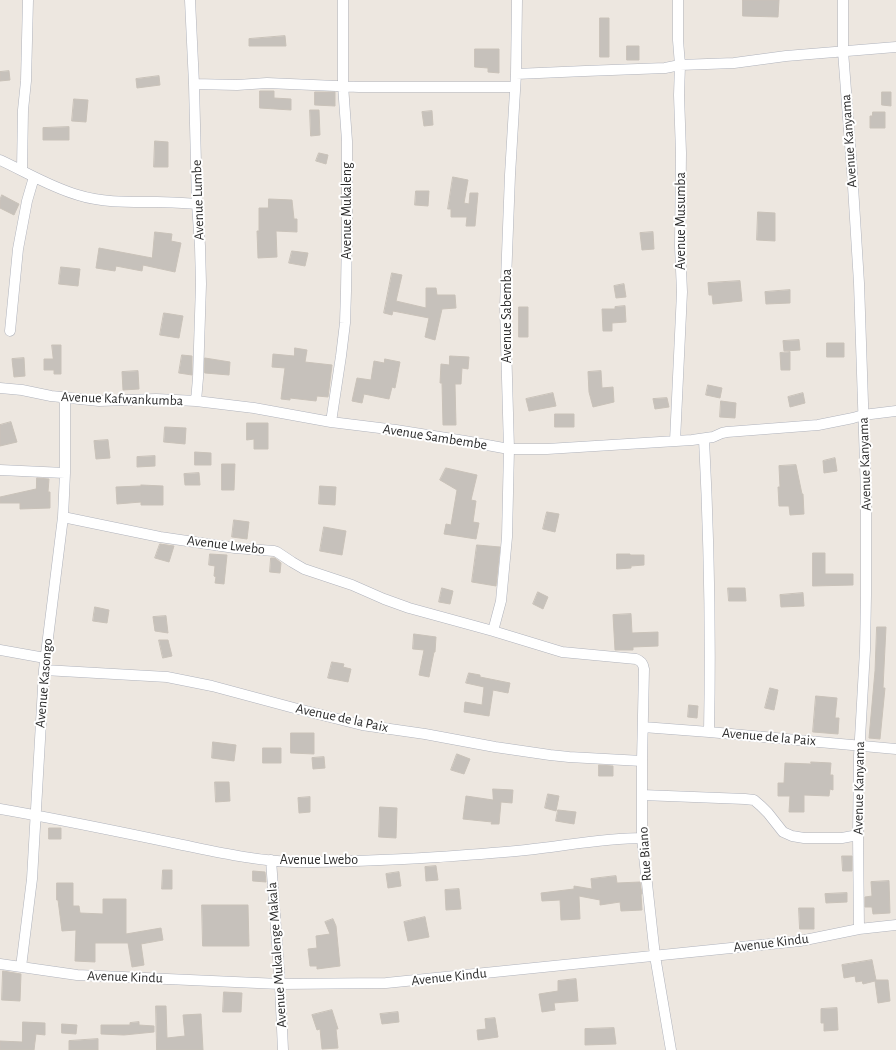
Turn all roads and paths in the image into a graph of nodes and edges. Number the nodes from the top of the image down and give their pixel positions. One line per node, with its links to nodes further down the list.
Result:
1 (28, 0): 15 (street)
2 (190, 0): 11 (street, Avenue Lumbe)
3 (343, 0): 12 (street, Avenue Mukaleng)
4 (517, 0): 10 (street, Avenue Sabemba)
5 (678, 0): 9 (street, Avenue Musumba)
6 (843, 0): 8 (street, Avenue Kanyama)
7 (896, 47): 8 (street)
8 (843, 51): 9 (street); 23 (street, Avenue Kanyama)
9 (680, 65): 10 (street); 26 (street, Avenue Musumba)
10 (516, 74): 13 (street, Avenue Sabemba)
11 (194, 84): 12 (street); 17 (street, Avenue Lumbe)
12 (343, 85): 13 (street); 24 (street, Avenue Mukaleng)
13 (516, 87): 27 (street, Avenue Sabemba)
14 (0, 160): 15 (street)
15 (22, 170): 16 (street)
16 (34, 177): 17 (street); 18 (street)
17 (196, 204): 21 (street, Avenue Lumbe)
18 (10, 331)
19 (0, 388): 20 (street, Avenue Kafwankumba)
20 (65, 398): 21 (street, Avenue Kafwankumba); 29 (street, Avenue Kasongo)
21 (196, 401): 24 (street, Avenue Sambembe)
22 (896, 411): 23 (street, Avenue Sambembe)
23 (863, 415): 25 (street, Avenue Sambembe); 38 (street, Avenue Kanyama)
24 (331, 422): 27 (street, Avenue Sambembe)
25 (704, 439): 26 (street, Avenue Sambembe); 37 (street)
26 (675, 441): 27 (street, Avenue Sambembe)
27 (509, 449): 31 (street, Avenue Sabemba)
28 (0, 470): 29 (street)
29 (65, 473): 30 (street, Avenue Kasongo)
30 (63, 517): 31 (street, Avenue Lwebo); 33 (street, Avenue Kasongo)
31 (493, 630): 34 (street, Avenue Lwebo)
32 (0, 650): 33 (street)
33 (45, 658): 35 (street, Avenue Kasongo)
34 (636, 659): 36 (street, Rue Biano)
35 (44, 670): 40 (street, Avenue de la Paix); 43 (street, Avenue Kasongo)
36 (643, 727): 37 (street, Avenue de la Paix); 40 (street, Rue Biano)
37 (709, 732): 38 (street, Avenue de la Paix)
38 (860, 746): 39 (street, Avenue de la Paix); 44 (street, Avenue Kanyama)
39 (896, 749)
40 (642, 761): 41 (street, Rue Biano)
41 (642, 795): 44 (street); 45 (street, Rue Biano)
42 (0, 809): 43 (street, Avenue Lwebo)
43 (35, 815): 46 (street, Avenue Lwebo); 51 (street, Avenue Kasongo)
44 (858, 836): 48 (street, Avenue Kanyama)
45 (642, 838): 46 (street, Avenue Lwebo); 49 (street, Rue Biano)
46 (271, 860): 52 (street, Avenue Mukalenge Makala)
47 (896, 925): 48 (street, Avenue Kindu)
48 (859, 929): 49 (street, Avenue Kindu)
49 (654, 956): 52 (street, Avenue Kindu); 54 (street, Rue Biano)
50 (0, 964): 51 (street, Avenue Kindu)
51 (21, 967): 52 (street, Avenue Kindu)
52 (280, 984): 53 (street, Avenue Mukalenge Makala)
53 (283, 1050)
54 (671, 1050)

